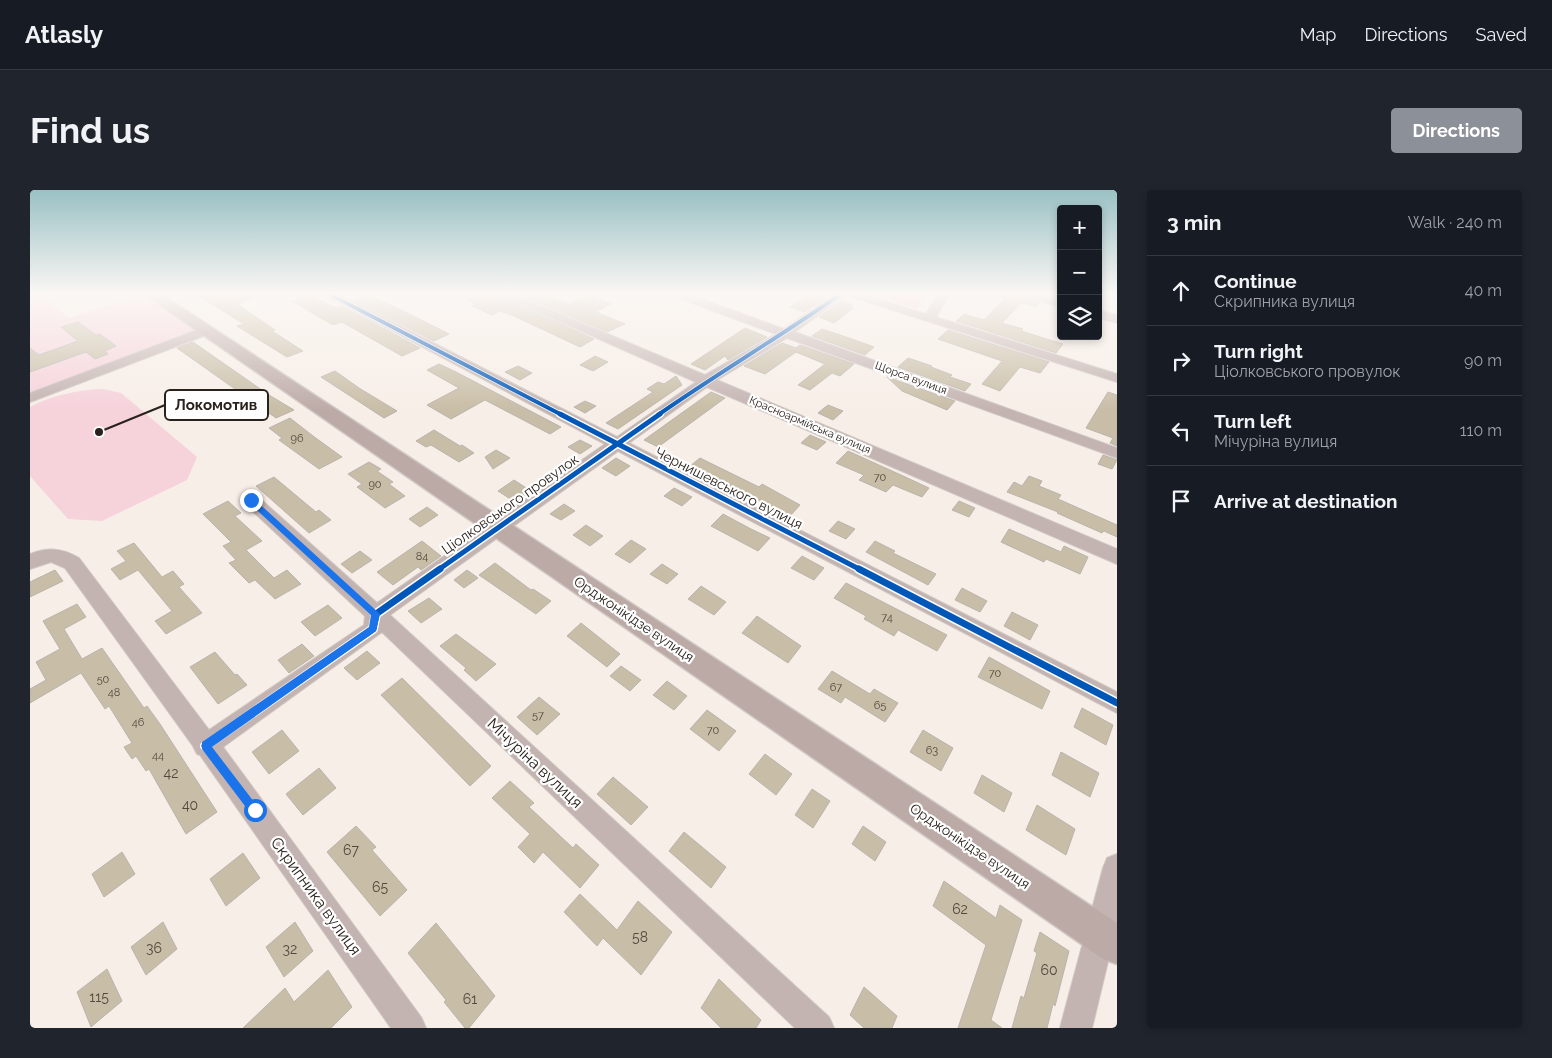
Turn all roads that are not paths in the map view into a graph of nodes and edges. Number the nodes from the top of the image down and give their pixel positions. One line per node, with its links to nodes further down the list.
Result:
1 (199, 333): 9 (street)
2 (208, 333): 13 (main road, Орджонікідзе вулиця)
3 (404, 333): 10 (street, Чернишевського вулиця)
4 (594, 333): 8 (street, Красноармійська вулиця)
5 (786, 333): 8 (street, Ціолковського провулок); 11 (street, Щорса вулиця)
6 (976, 333): 7 (street)
7 (1117, 378)
8 (706, 381): 10 (street, Ціолковського провулок); 14 (street, Красноармійська вулиця)
9 (30, 398)
10 (617, 444): 13 (street, Ціолковського провулок); 17 (street, Чернишевського вулиця)
11 (1117, 453)
12 (251, 500): 16 (street, Мічуріна вулиця)
13 (498, 528): 16 (street, Ціолковського провулок); 20 (main road, Орджонікідзе вулиця)
14 (1117, 557)
15 (30, 562): 18 (street, Скрипника вулиця)
16 (376, 614): 18 (street, Ціолковського провулок); 22 (street, Мічуріна вулиця)
17 (1117, 703)
18 (205, 746): 21 (street, Скрипника вулиця)
19 (1117, 868): 20 (street)
20 (1108, 939): 23 (street)
21 (410, 1028)
22 (818, 1028)
23 (1076, 1028)

